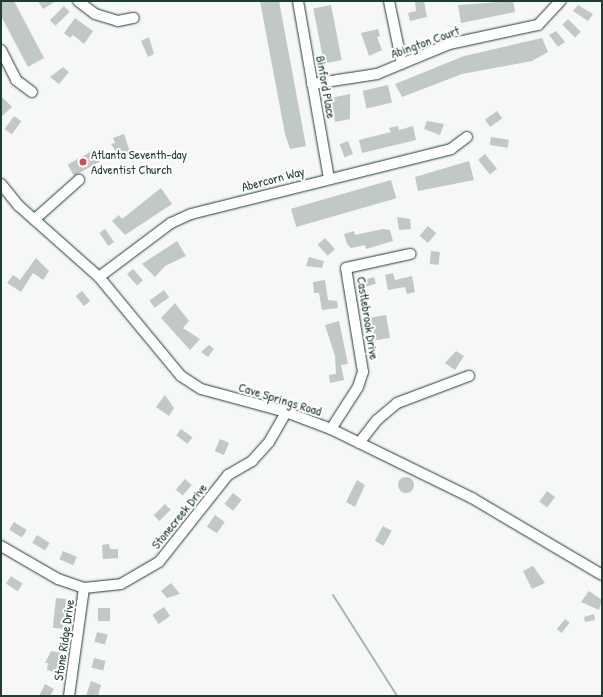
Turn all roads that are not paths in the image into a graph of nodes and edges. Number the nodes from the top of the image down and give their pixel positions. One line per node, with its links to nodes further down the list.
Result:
1 (78, 1): 5 (street)
2 (298, 1): 8 (street, Binford Place)
3 (389, 1): 7 (street)
4 (560, 1): 7 (street, Abington Court)
5 (134, 18)
6 (1, 50): 9 (street)
7 (402, 64): 8 (street, Abington Court)
8 (312, 84): 11 (street, Binford Place)
9 (32, 92)
10 (467, 137): 11 (street, Abercorn Way)
11 (328, 178): 16 (street, Abercorn Way)
12 (79, 180): 14 (street)
13 (1, 184): 14 (street, Cave Springs Road)
14 (35, 219): 16 (street, Cave Springs Road)
15 (410, 254): 19 (street, Castlebrook Drive)
16 (99, 277): 18 (street, Cave Springs Road)
17 (469, 376): 20 (street)
18 (286, 412): 19 (street, Cave Springs Road); 23 (street, Stonecreek Drive)
19 (331, 429): 20 (street, Cave Springs Road)
20 (359, 443): 22 (street, Cave Springs Road)
21 (1, 546): 23 (street, Stonecreek Drive)
22 (602, 575)
23 (84, 588): 24 (street, Stone Ridge Drive)
24 (69, 696)

